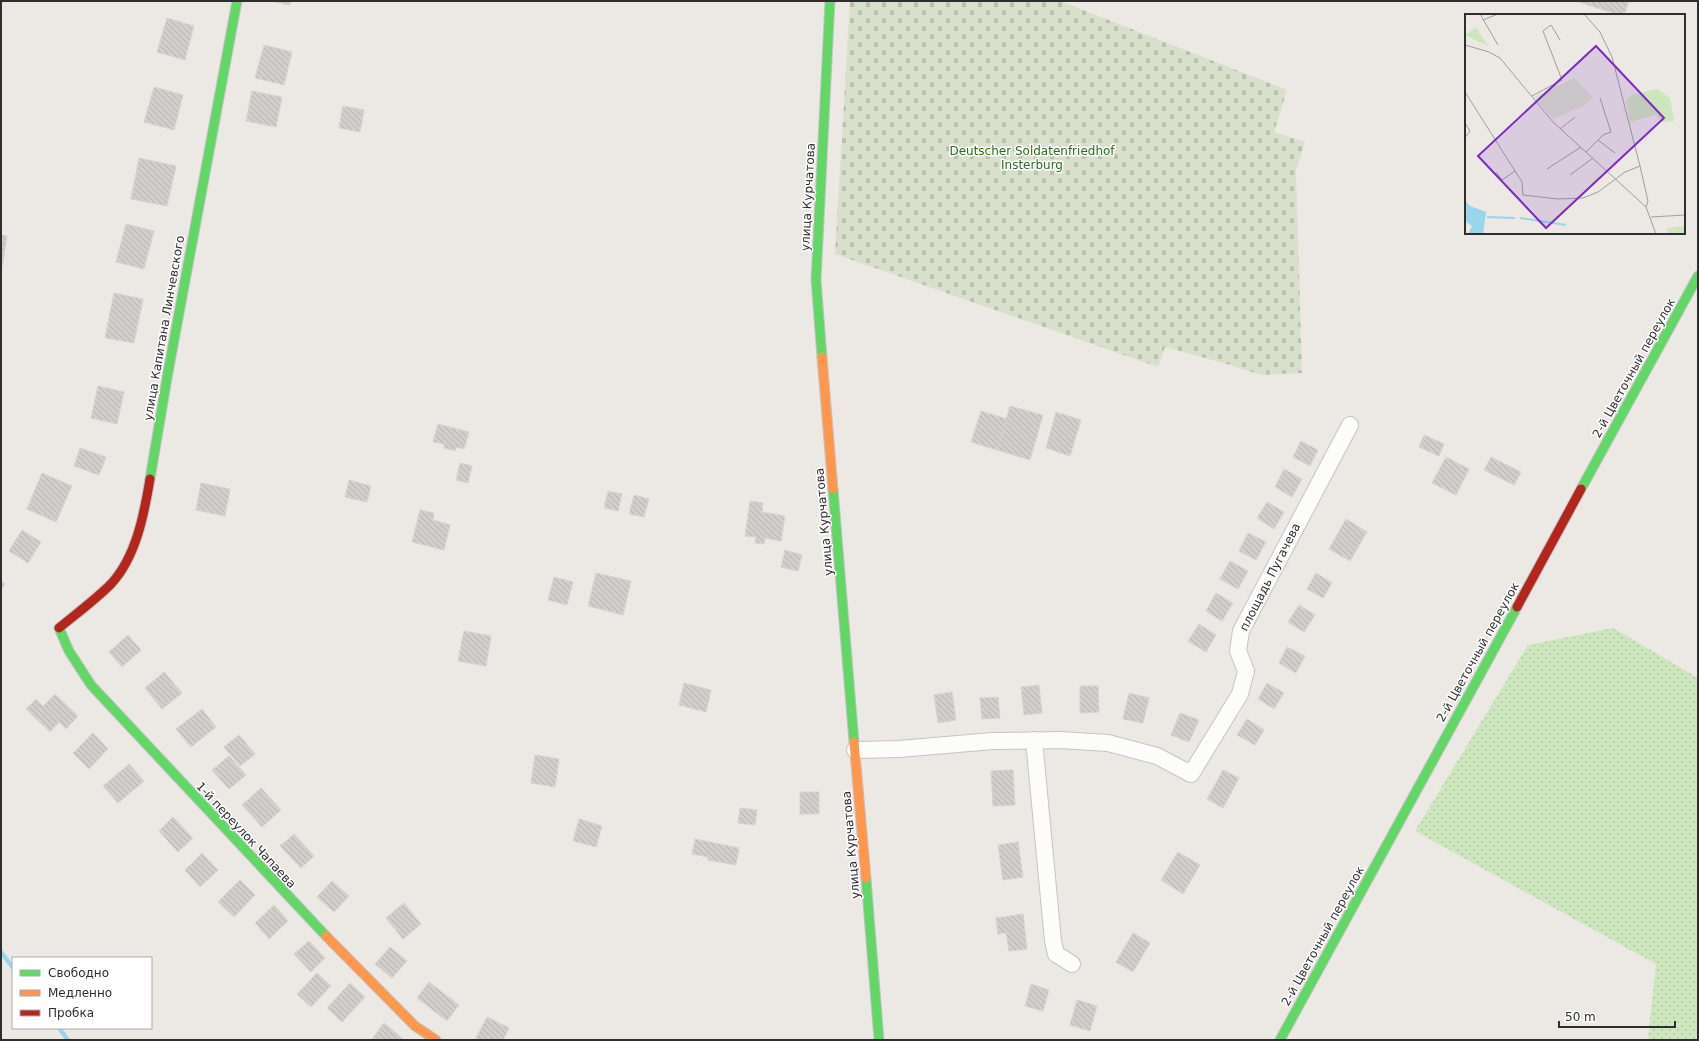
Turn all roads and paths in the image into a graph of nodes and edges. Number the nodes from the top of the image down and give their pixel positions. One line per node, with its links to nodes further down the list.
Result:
1 (237, 1): 5 (street, улица Капитана Линчевского)
2 (830, 1): 7 (street, улица Курчатова)
3 (1698, 276): 11 (street, 2-й Цветочный переулок)
4 (1350, 425): 6 (street, площадь Пугачева)
5 (58, 629): 9 (street, 1-й переулок Чапаева)
6 (1034, 740): 7 (street); 8 (street)
7 (855, 750): 10 (street, улица Курчатова)
8 (1072, 964)
9 (436, 1040)
10 (879, 1040)
11 (1280, 1040)

